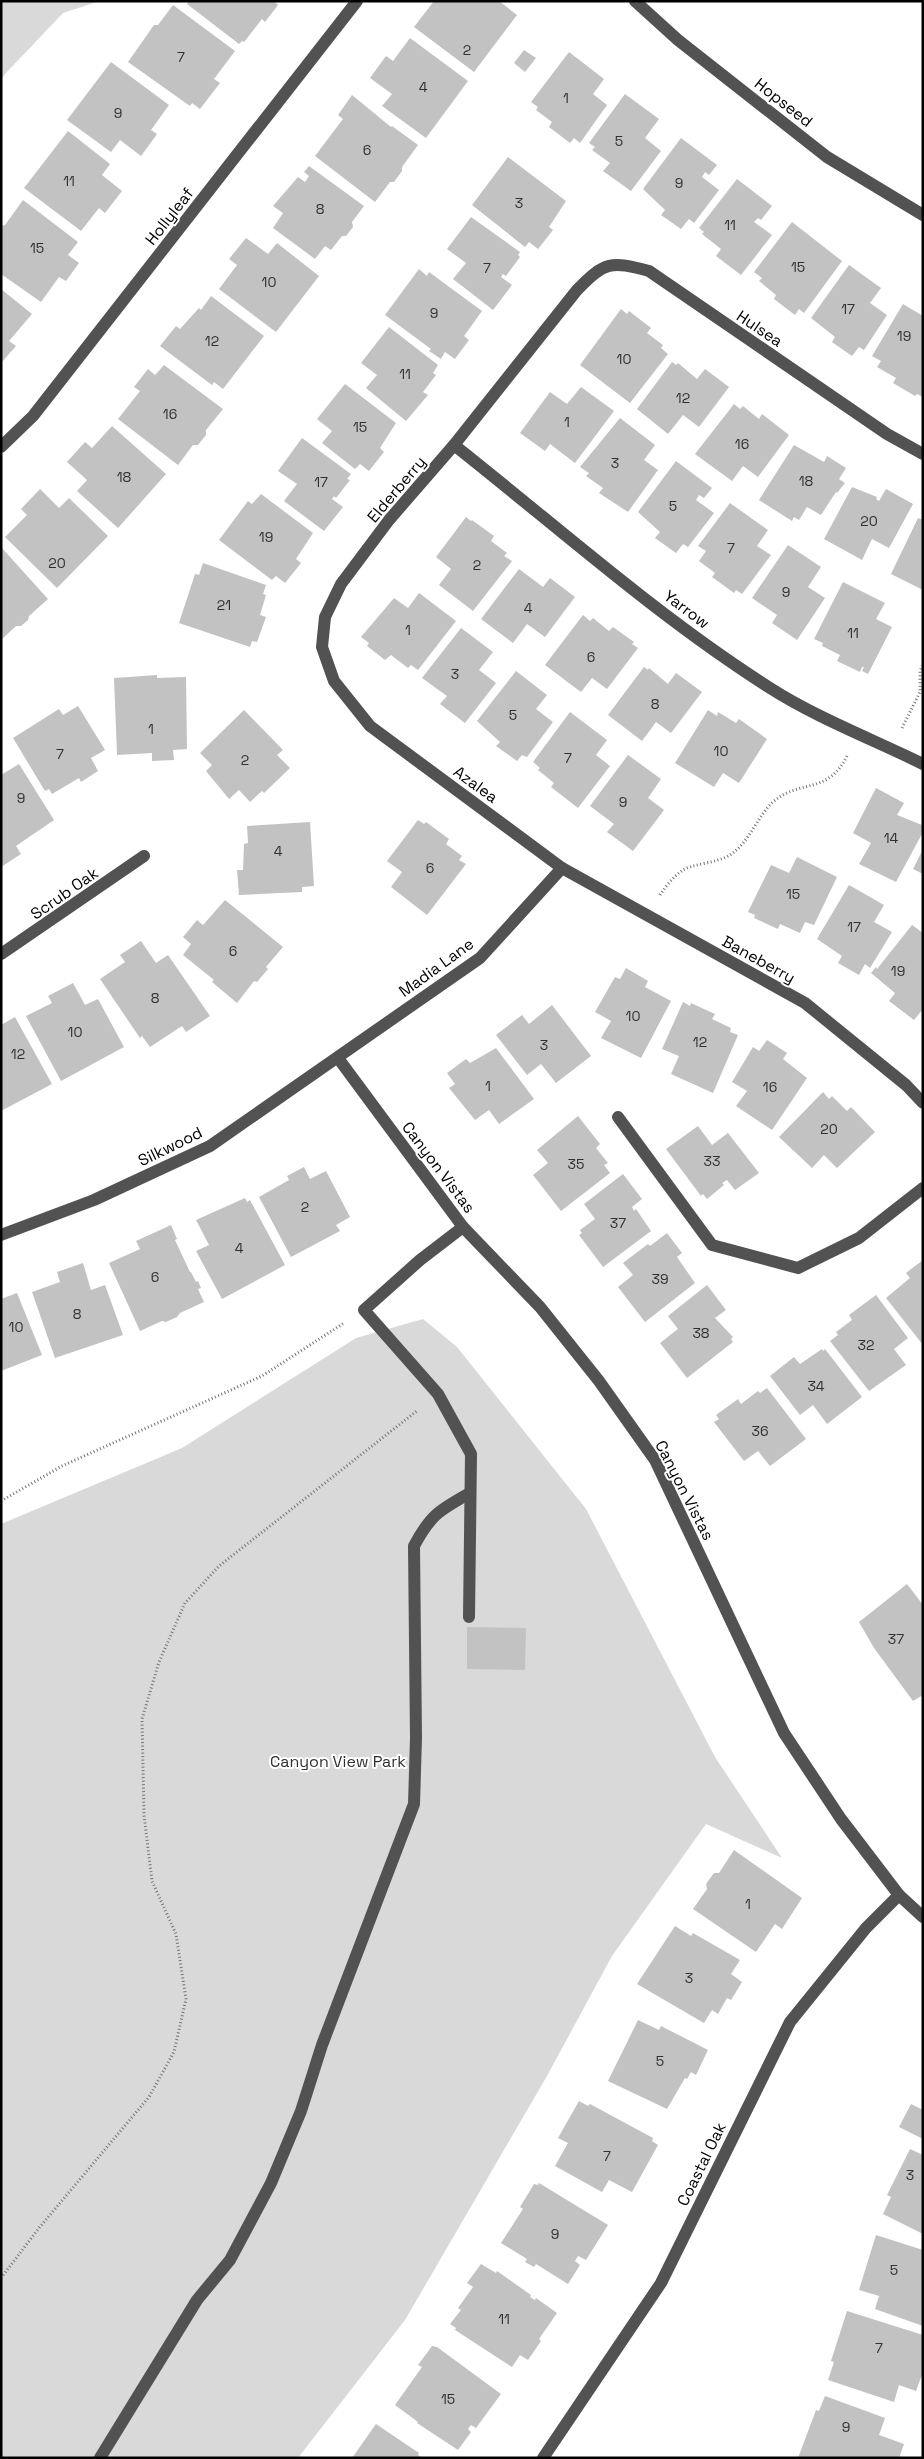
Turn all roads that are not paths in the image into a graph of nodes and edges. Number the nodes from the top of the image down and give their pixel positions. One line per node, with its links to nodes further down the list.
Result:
1 (357, 1): 6 (street, Hollyleaf)
2 (635, 1): 3 (street, Hopseed)
3 (923, 215)
4 (576, 290): 5 (street, Elderberry); 7 (street, Hulsea)
5 (454, 445): 8 (street, Elderberry); 9 (street, Yarrow)
6 (1, 447)
7 (923, 454)
8 (370, 726): 11 (street, Azalea)
9 (923, 764)
10 (144, 856): 12 (street, Scrub Oak)
11 (562, 868): 13 (street, Madia Lane); 14 (street, Baneberry)
12 (1, 954)
13 (338, 1058): 17 (street, Canyon Vistas); 18 (street, Silkwood)
14 (923, 1103)
15 (618, 1117): 16 (street)
16 (923, 1188)
17 (463, 1227): 19 (street); 21 (street, Canyon Vistas)
18 (1, 1235)
19 (470, 1493): 20 (street); 23 (street)
20 (469, 1617)
21 (899, 1895): 22 (street, Canyon Vistas); 24 (street, Coastal Oak)
22 (923, 1917)
23 (100, 2458)
24 (543, 2458)

